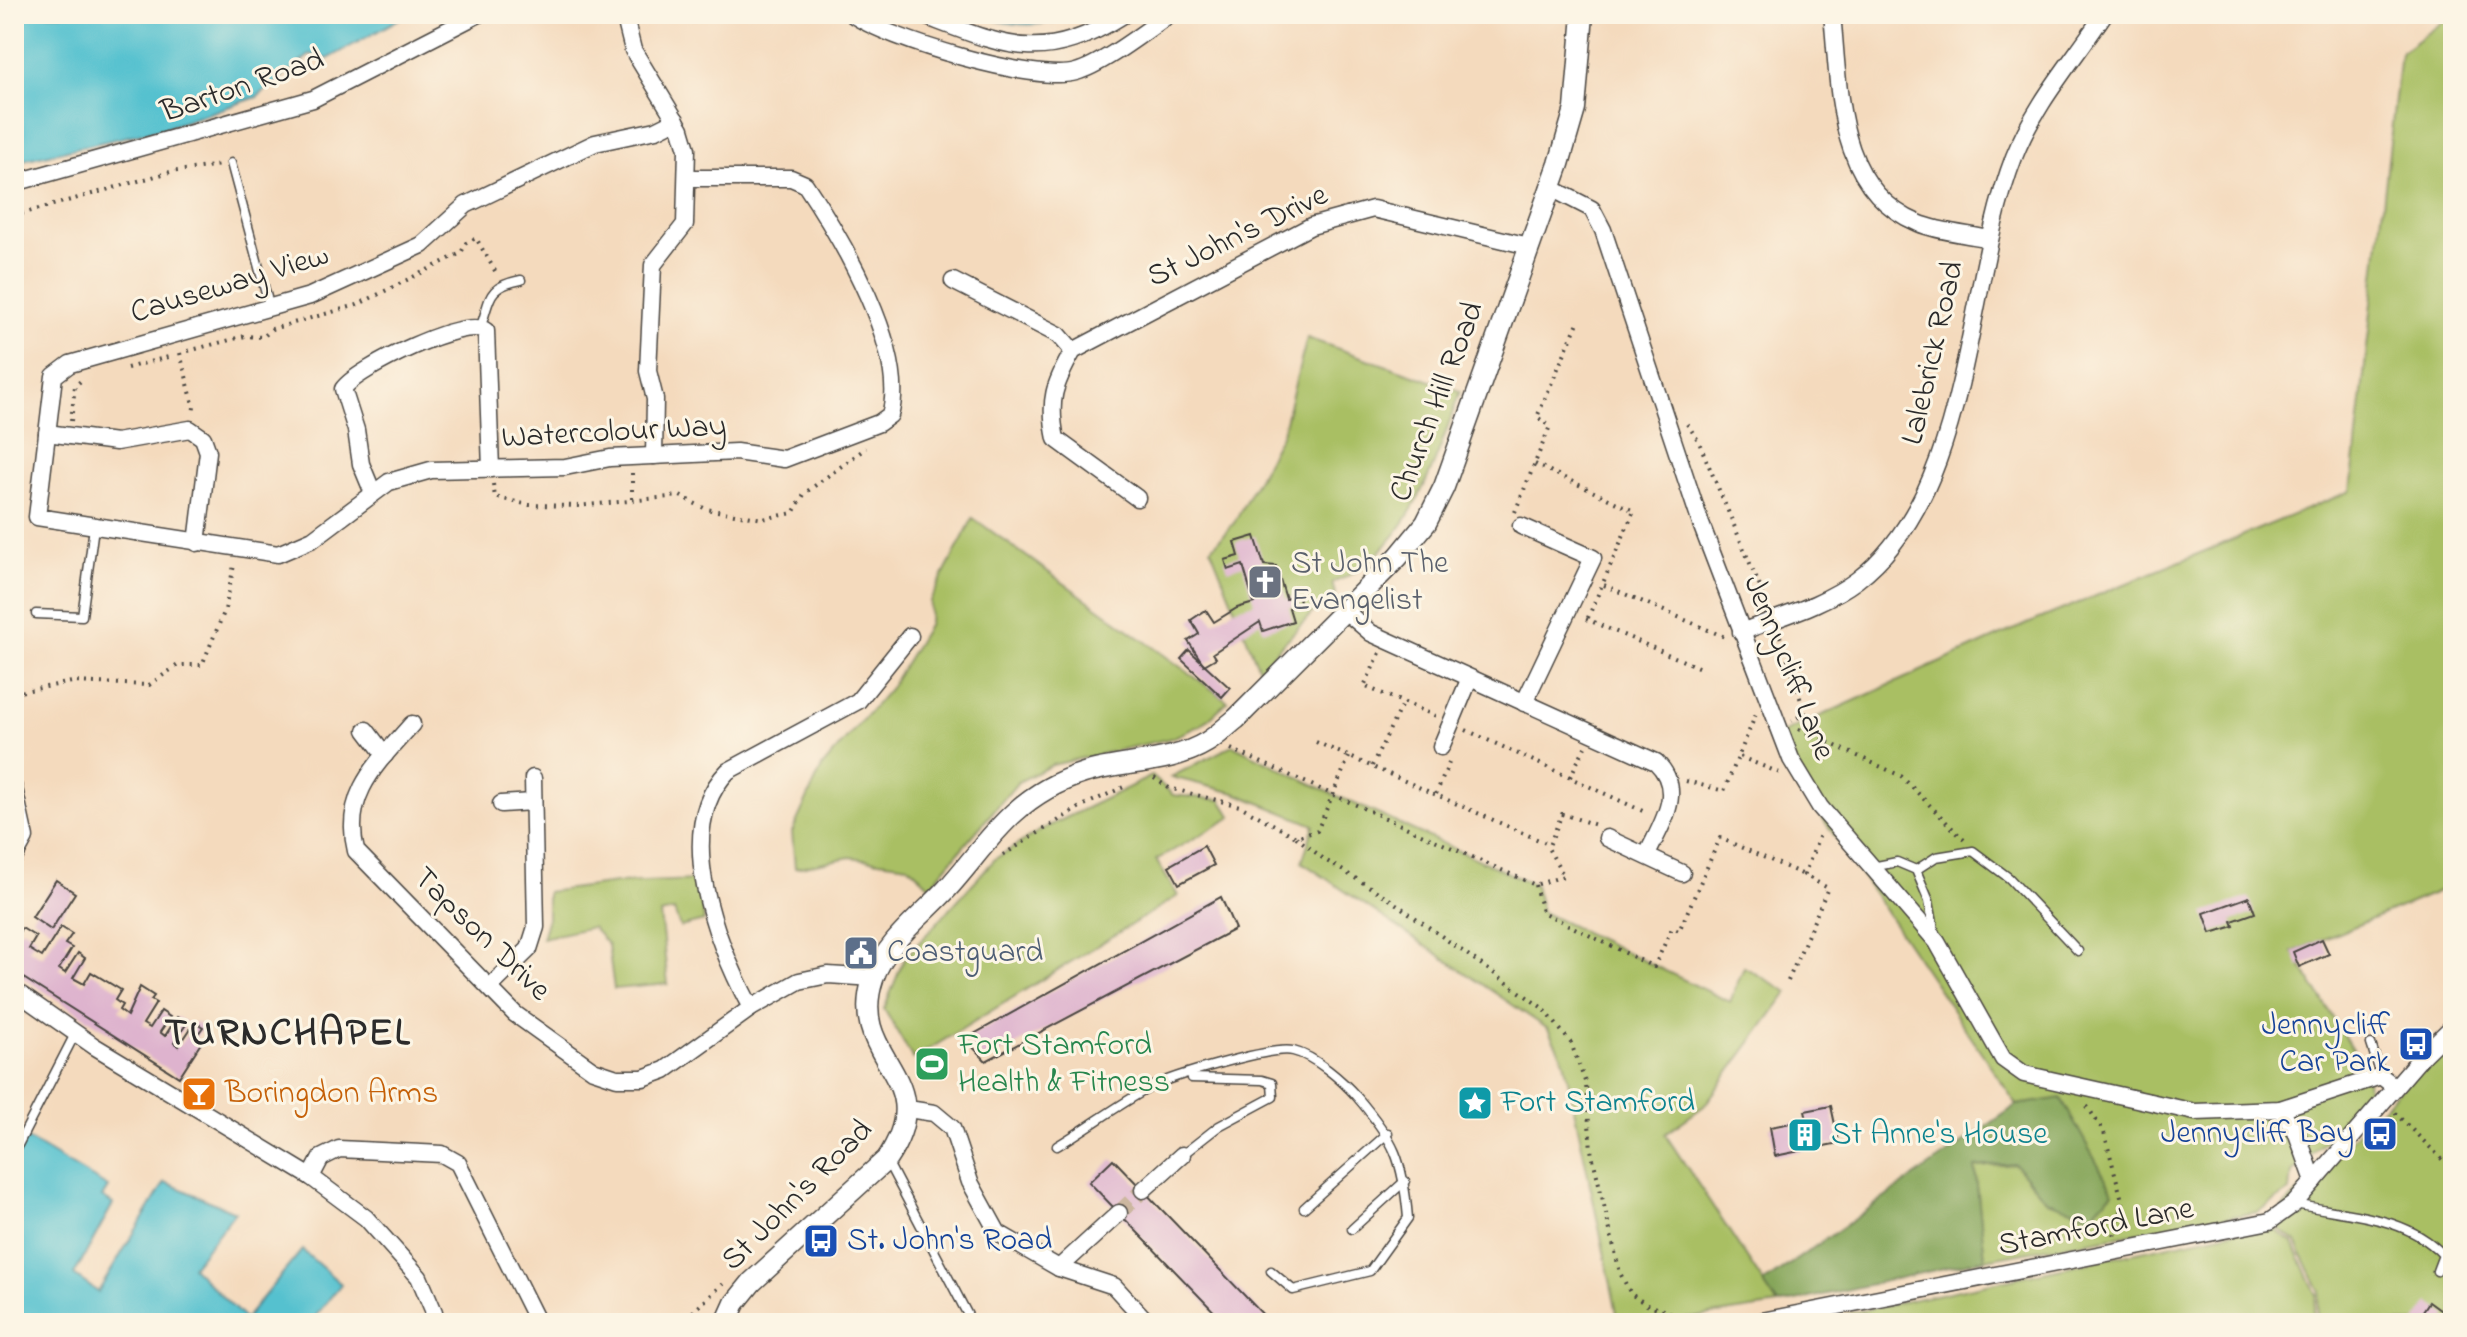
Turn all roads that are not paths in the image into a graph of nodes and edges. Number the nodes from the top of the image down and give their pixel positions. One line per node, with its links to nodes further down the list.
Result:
1 (479, 14): 13 (street, Barton Road)
2 (624, 14): 10 (street)
3 (852, 14): 6 (street)
4 (919, 14): 5 (street)
5 (1125, 14)
6 (1170, 14)
7 (1583, 14): 14 (street, Church Hill Road)
8 (1832, 14): 15 (street)
9 (2104, 14): 15 (street, Lalebrick Road)
10 (676, 120): 12 (street); 19 (street, Causeway View)
11 (231, 163): 19 (lane)
12 (688, 178): 23 (street); 23 (street, Watercolour Way)
13 (14, 183)
14 (1549, 187): 16 (street, Church Hill Road); 34 (street, Jennycliff Lane)
15 (1990, 239): 34 (street, Lalebrick Road)
16 (1529, 246): 21 (street, St John's Drive); 31 (street, Church Hill Road)
17 (521, 280): 20 (lane)
18 (953, 281): 21 (street)
19 (269, 305): 22 (street, Causeway View)
20 (481, 326): 24 (street); 25 (street)
21 (1073, 351): 26 (street)
22 (47, 433): 27 (street, Causeway View); 30 (street)
23 (654, 456): 24 (street, Watercolour Way)
24 (491, 469): 25 (street, Watercolour Way)
25 (373, 493): 30 (street, Watercolour Way)
26 (1137, 498)
27 (37, 517): 29 (street, Watercolour Way)
28 (1521, 526): 36 (street)
29 (94, 527): 30 (street, Watercolour Way); 32 (lane)
30 (197, 543)
31 (1344, 610): 35 (street); 53 (street, Church Hill Road)
32 (36, 614)
33 (910, 636): 56 (street)
34 (1744, 639): 48 (street, Jennycliff Lane)
35 (1469, 680): 36 (street); 39 (street)
36 (1524, 703): 46 (street)
37 (412, 724): 40 (street, Tapson Drive)
38 (366, 730): 40 (street)
39 (1441, 747)
40 (385, 755): 54 (street, Tapson Drive)
41 (533, 778): 43 (street)
42 (14, 788): 47 (street)
43 (533, 802): 44 (street); 54 (street)
44 (501, 804)
45 (1607, 838): 46 (street)
46 (1647, 855): 50 (street)
47 (14, 858)
48 (1871, 867): 49 (lane); 51 (street, Jennycliff Lane)
49 (1916, 870): 51 (lane); 52 (lane)
50 (1682, 873)
51 (1937, 942): 63 (street, Jennycliff Lane)
52 (2078, 951)
53 (874, 978): 56 (street, Tapson Drive); 62 (street, Church Hill Road)
54 (490, 987): 56 (street, Tapson Drive)
55 (14, 990): 58 (street)
56 (751, 1008)
57 (2453, 1026): 61 (street, Stamford Lane)
58 (76, 1033): 65 (lane); 69 (street)
59 (2371, 1044): 61 (lane)
60 (1182, 1078): 64 (lane); 66 (lane); 67 (lane)
61 (2388, 1081): 63 (street, Jennycliff Lane); 71 (street, Stamford Lane)
62 (908, 1109): 68 (street, St John's Road); 77 (street)
63 (2280, 1109): 71 (street)
64 (1388, 1133): 70 (lane); 74 (lane)
65 (18, 1145)
66 (1057, 1146)
67 (1182, 1155): 72 (street)
68 (887, 1159): 82 (street, St John's Road); 83 (lane)
69 (311, 1177): 80 (street); 81 (street)
70 (1405, 1181): 76 (lane); 78 (lane)
71 (2314, 1181): 73 (street, Stamford Lane)
72 (1143, 1190)
73 (2294, 1204): 79 (lane); 85 (street, Stamford Lane)
74 (1304, 1208)
75 (1119, 1213): 77 (street)
76 (1352, 1229)
77 (1059, 1268): 84 (street)
78 (1271, 1271)
79 (2437, 1271)
80 (430, 1323)
81 (538, 1323)
82 (726, 1323)
83 (972, 1323)
84 (1148, 1323)
85 (1752, 1323)

